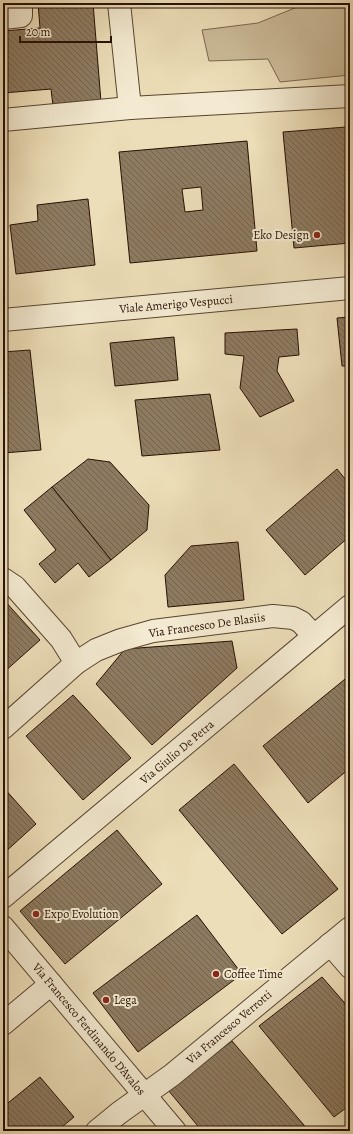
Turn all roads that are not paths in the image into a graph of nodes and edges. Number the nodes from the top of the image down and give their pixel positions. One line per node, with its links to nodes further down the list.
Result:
1 (20, 3): 3 (street)
2 (119, 3): 5 (street)
3 (3, 18)
4 (350, 96): 5 (street)
5 (130, 108): 6 (street)
6 (3, 120)
7 (350, 288): 8 (street, Viale Amerigo Vespucci)
8 (3, 320)
9 (3, 578): 12 (street)
10 (350, 606): 11 (street, Via Giulio De Petra)
11 (314, 636): 12 (street, Via Francesco De Blasiis); 14 (street, Via Giulio De Petra)
12 (76, 663): 13 (street, Via Francesco De Blasiis)
13 (3, 728)
14 (3, 897)
15 (3, 927): 19 (street, Via Francesco Ferdinando D'Avalos)
16 (350, 928): 17 (street, Via Francesco Verrotti)
17 (330, 944): 18 (street); 21 (street, Via Francesco Verrotti)
18 (350, 967)
19 (51, 984): 20 (street); 21 (street, Via Francesco Ferdinando D'Avalos)
20 (3, 1024)
21 (144, 1094): 22 (street, Via Francesco Verrotti); 23 (street, Via Francesco Ferdinando D'Avalos)
22 (97, 1131)
23 (175, 1131)

